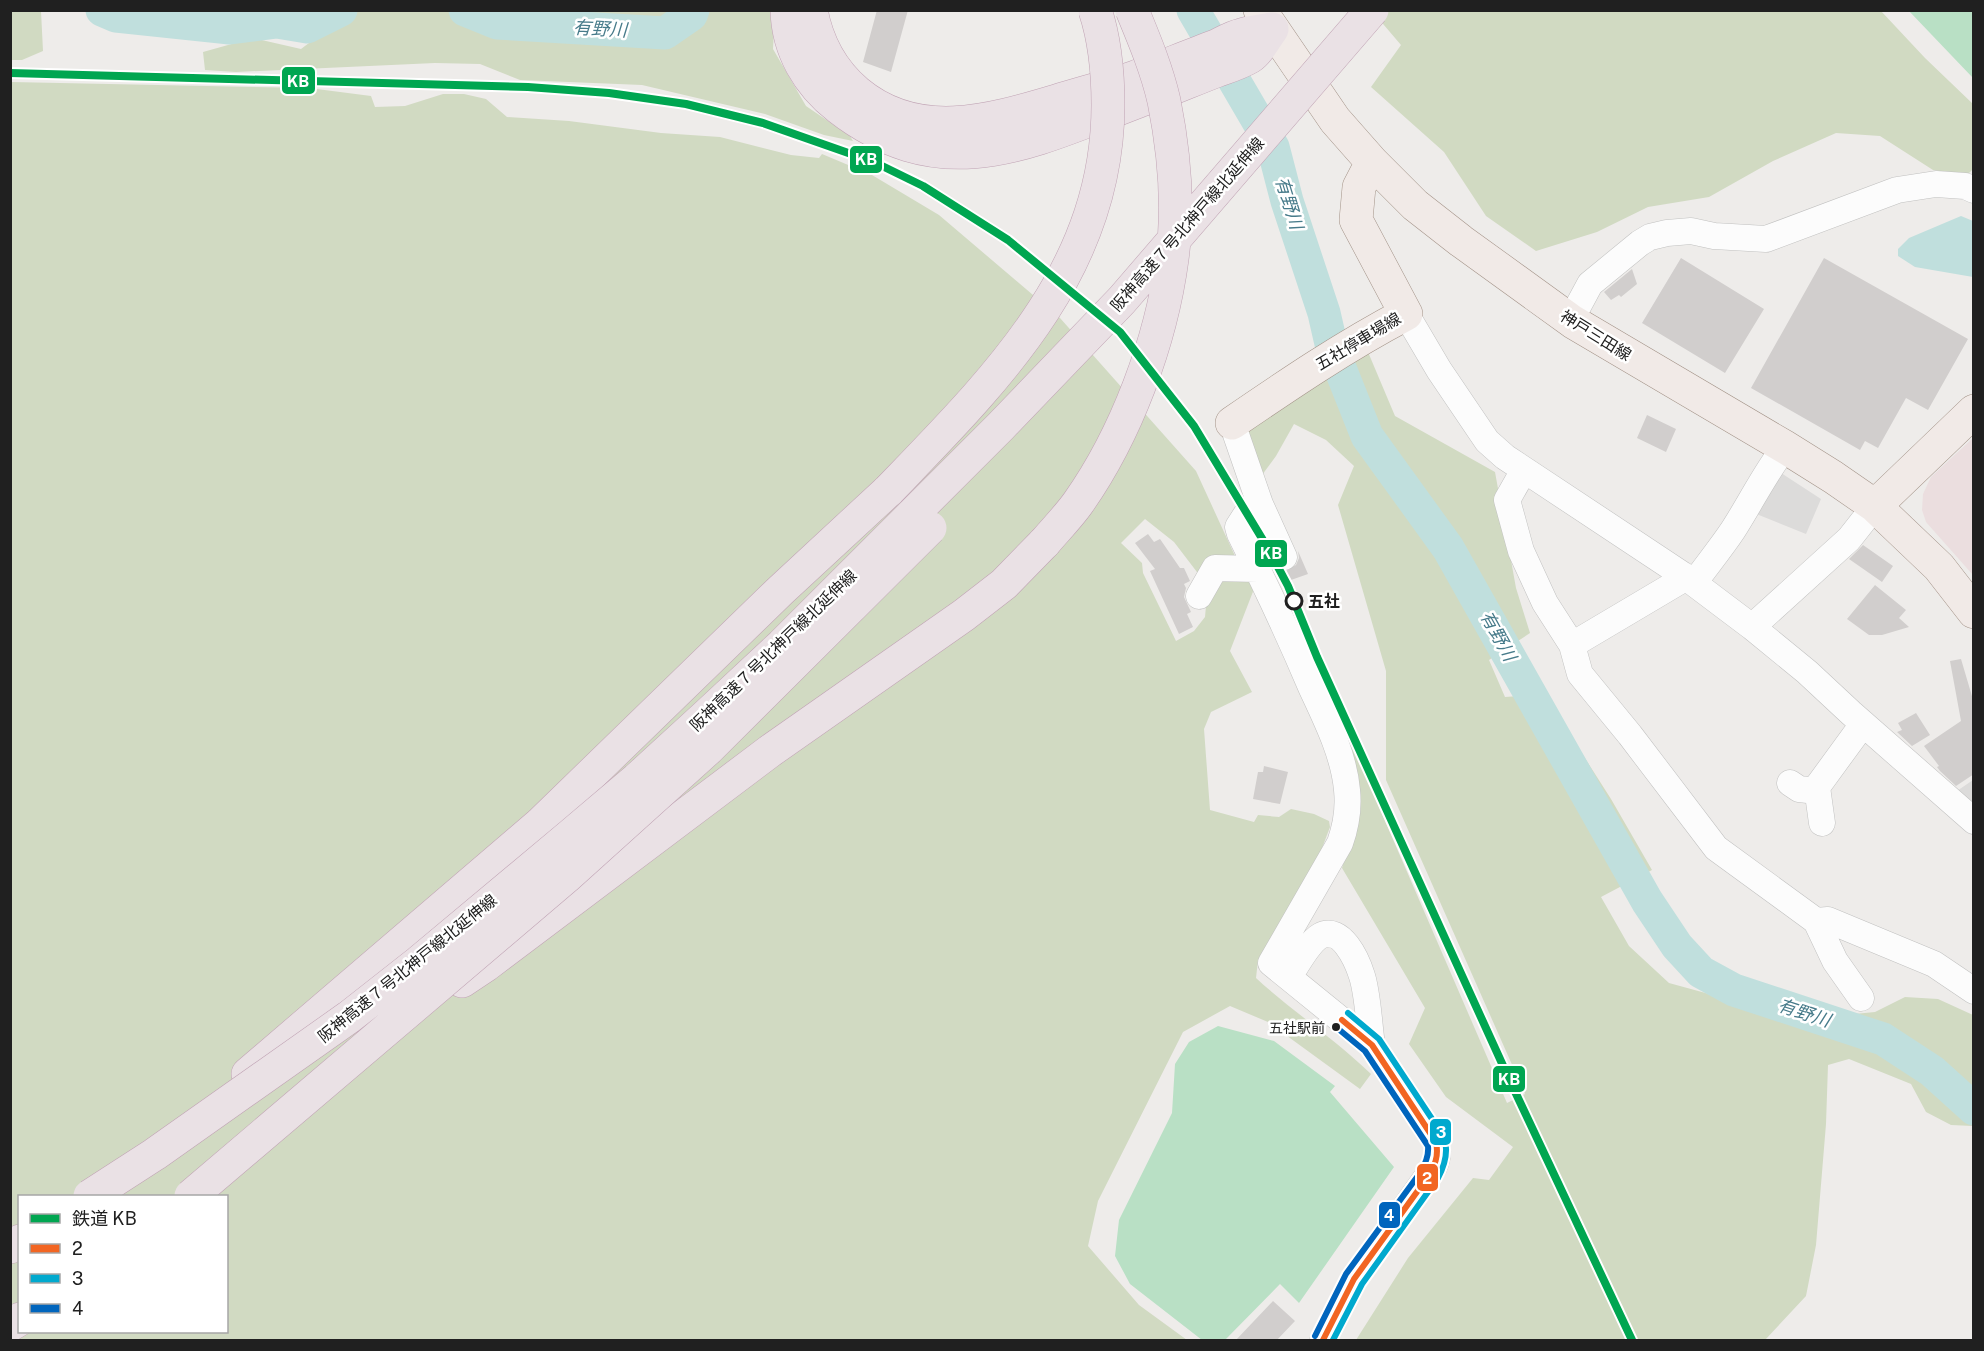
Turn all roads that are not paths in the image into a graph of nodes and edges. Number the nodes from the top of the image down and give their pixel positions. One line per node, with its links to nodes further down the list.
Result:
1 (787, 10): 8 (highway)
2 (811, 10): 8 (highway)
3 (1095, 10): 37 (highway, bridge)
4 (1132, 10): 35 (highway, bridge)
5 (1372, 10): 37 (highway, 阪神高速７号北神戸線北延伸線, bridge)
6 (1398, 10): 35 (highway, 阪神高速７号北神戸線北延伸線, bridge)
7 (1266, 20): 8 (highway); 9 (main road, 神戸三田線)
8 (1169, 77)
9 (1372, 162): 11 (main road, 五社停車場線); 12 (main road, 神戸三田線)
10 (1974, 190): 12 (street)
11 (1406, 314): 14 (main road, 五社停車場線); 16 (street)
12 (1573, 322): 15 (main road, 神戸三田線)
13 (1974, 411): 18 (main road)
14 (1232, 423): 17 (street)
15 (1785, 447): 18 (main road, 神戸三田線); 21 (street)
16 (1524, 470): 21 (street); 25 (street)
17 (1260, 504): 19 (street); 20 (street)
18 (1875, 506): 23 (main road, 神戸三田線); 24 (street)
19 (1284, 557)
20 (1258, 569): 22 (street); 32 (street)
21 (1688, 579): 24 (street); 25 (street)
22 (1199, 596)
23 (1974, 612)
24 (1752, 627): 26 (street)
25 (1572, 645): 31 (street)
26 (1863, 724): 28 (street); 29 (street)
27 (1790, 783): 28 (street)
28 (1817, 791): 30 (street)
29 (1974, 821)
30 (1822, 823)
31 (1816, 921): 33 (street); 34 (street)
32 (1280, 970): 36 (street); 36 (street)
33 (1974, 991)
34 (1861, 998)
35 (380, 1034): 39 (highway, 阪神高速７号北神戸線北延伸線, bridge)
36 (1372, 1046): 40 (street)
37 (155, 1154): 38 (highway, 阪神高速７号北神戸線北延伸線, bridge)
38 (93, 1195)
39 (193, 1195)
40 (1323, 1341)

